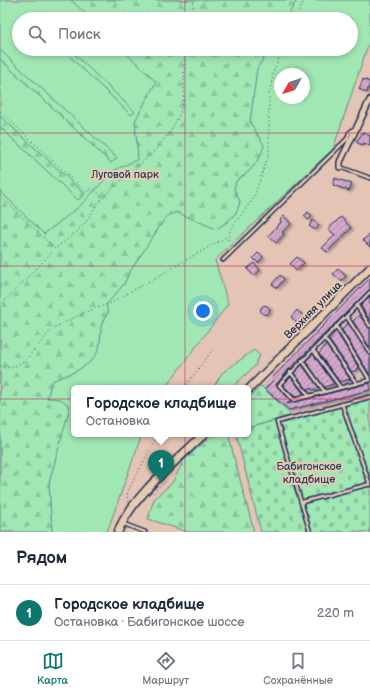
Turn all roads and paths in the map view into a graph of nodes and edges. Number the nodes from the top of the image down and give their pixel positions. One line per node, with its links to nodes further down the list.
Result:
1 (194, 0): 3 (path)
2 (304, 0): 4 (path)
3 (191, 12)
4 (299, 12)
5 (184, 56): 13 (path)
6 (280, 56): 14 (path)
7 (370, 100): 9 (street)
8 (0, 111): 13 (path)
9 (356, 126): 10 (street); 17 (lane)
10 (340, 167): 11 (lane)
11 (370, 178)
12 (0, 195): 16 (path)
13 (103, 198): 16 (path)
14 (228, 236): 15 (path); 30 (path)
15 (228, 240)
16 (55, 249): 20 (path)
17 (223, 260)
18 (370, 268): 35 (street, Верхняя улица)
19 (370, 292): 21 (lane)
20 (0, 306)
21 (357, 306): 22 (lane); 24 (lane)
22 (347, 317): 23 (lane); 28 (lane)
23 (336, 326): 25 (lane); 32 (lane)
24 (370, 326)
25 (324, 338): 27 (lane); 33 (lane)
26 (213, 349): 34 (path)
27 (313, 350): 29 (lane); 36 (lane)
28 (370, 353)
29 (302, 360): 31 (lane); 37 (lane)
30 (0, 366)
31 (290, 372): 38 (lane); 38 (lane)
32 (370, 380): 33 (lane)
33 (357, 384): 36 (lane)
34 (186, 385)
35 (251, 387)
36 (340, 387): 37 (lane)
37 (324, 391): 38 (lane)
38 (309, 396)
39 (370, 397): 40 (lane)
40 (342, 404): 43 (lane); 44 (lane)
41 (156, 437): 45 (path)
42 (201, 437): 45 (street)
43 (370, 485): 44 (lane)
44 (302, 502): 49 (lane)
45 (130, 508): 46 (street)
46 (122, 523): 47 (street); 48 (lane)
47 (118, 532)
48 (145, 532)
49 (310, 532)

